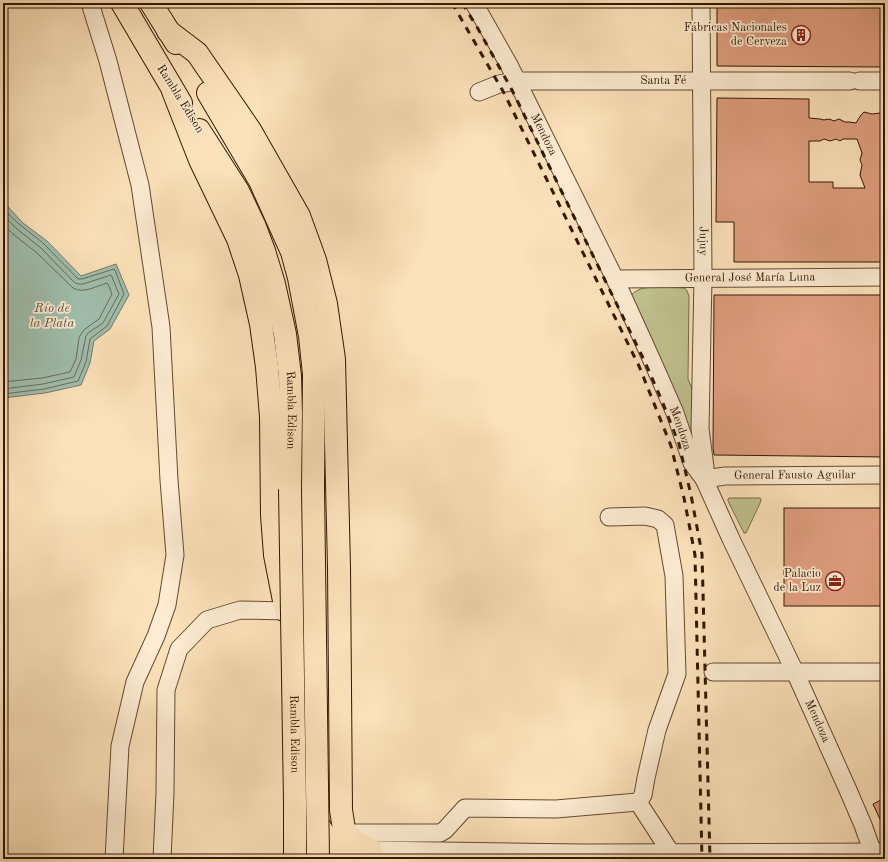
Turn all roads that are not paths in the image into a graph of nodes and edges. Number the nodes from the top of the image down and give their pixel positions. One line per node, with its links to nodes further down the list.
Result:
1 (90, 3): 19 (street)
2 (122, 3): 10 (main road, Rambla Edison)
3 (151, 3): 6 (main road, Rambla Edison)
4 (474, 3): 7 (street, Mendoza)
5 (701, 3): 8 (street, Jujuy)
6 (168, 31): 25 (main road); 32 (main road, Rambla Edison, bridge)
7 (517, 81): 8 (street, Santa Fé); 11 (street, Santa Fé); 14 (street, Mendoza)
8 (701, 81): 9 (street, Santa Fé); 13 (street, Jujuy)
9 (885, 81)
10 (173, 91): 18 (main road); 31 (main road, Rambla Edison, bridge)
11 (479, 92)
12 (885, 277): 13 (street, General José María Luna)
13 (703, 278): 14 (street, General José María Luna); 16 (street, Jujuy)
14 (615, 279): 16 (street, Mendoza)
15 (885, 475): 16 (street, General Fausto Aguilar)
16 (704, 479): 22 (street, Mendoza)
17 (609, 517): 24 (street)
18 (286, 611): 20 (street); 26 (main road)
19 (156, 636): 20 (street); 29 (street)
20 (179, 649): 30 (street)
21 (713, 672): 22 (street)
22 (795, 672): 23 (street); 28 (street, Mendoza)
23 (885, 672)
24 (638, 802): 25 (street); 27 (street)
25 (348, 833): 26 (main road)
26 (371, 850): 27 (street)
27 (671, 853): 28 (street)
28 (878, 855)
29 (114, 859)
30 (162, 859)
31 (295, 859)
32 (318, 859)

